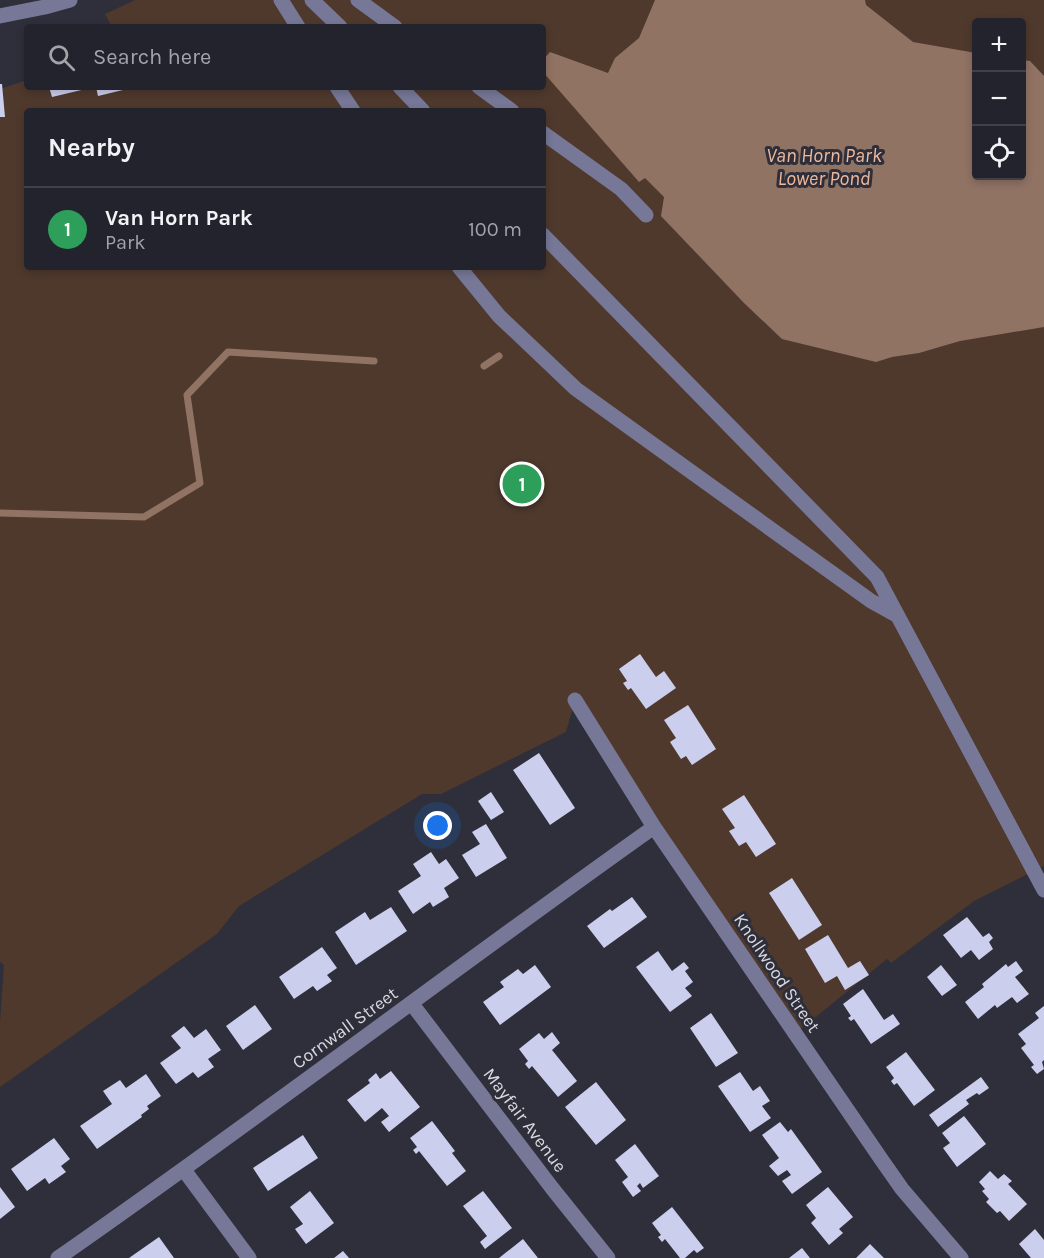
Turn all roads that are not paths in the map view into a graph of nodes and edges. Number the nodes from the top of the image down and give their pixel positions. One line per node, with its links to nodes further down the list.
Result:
1 (70, 0): 5 (street)
2 (281, 0): 6 (street)
3 (312, 0): 7 (street)
4 (358, 0): 8 (street)
5 (0, 16)
6 (296, 24)
7 (337, 24)
8 (391, 24)
9 (339, 90): 12 (street)
10 (403, 90): 13 (street)
11 (483, 90): 14 (street)
12 (351, 108)
13 (420, 108)
14 (509, 108)
15 (546, 135): 16 (street)
16 (646, 216)
17 (546, 238): 19 (street)
18 (461, 270): 19 (street)
19 (899, 617): 22 (street)
20 (576, 700): 21 (street, Knollwood Street)
21 (654, 827): 23 (street, Cornwall Street); 28 (street, Knollwood Street)
22 (1044, 890)
23 (412, 1004): 24 (street, Cornwall Street); 27 (street, Mayfair Avenue)
24 (184, 1170): 25 (street, Cornwall Street); 26 (street)
25 (58, 1258)
26 (249, 1258)
27 (608, 1258)
28 (961, 1258)

